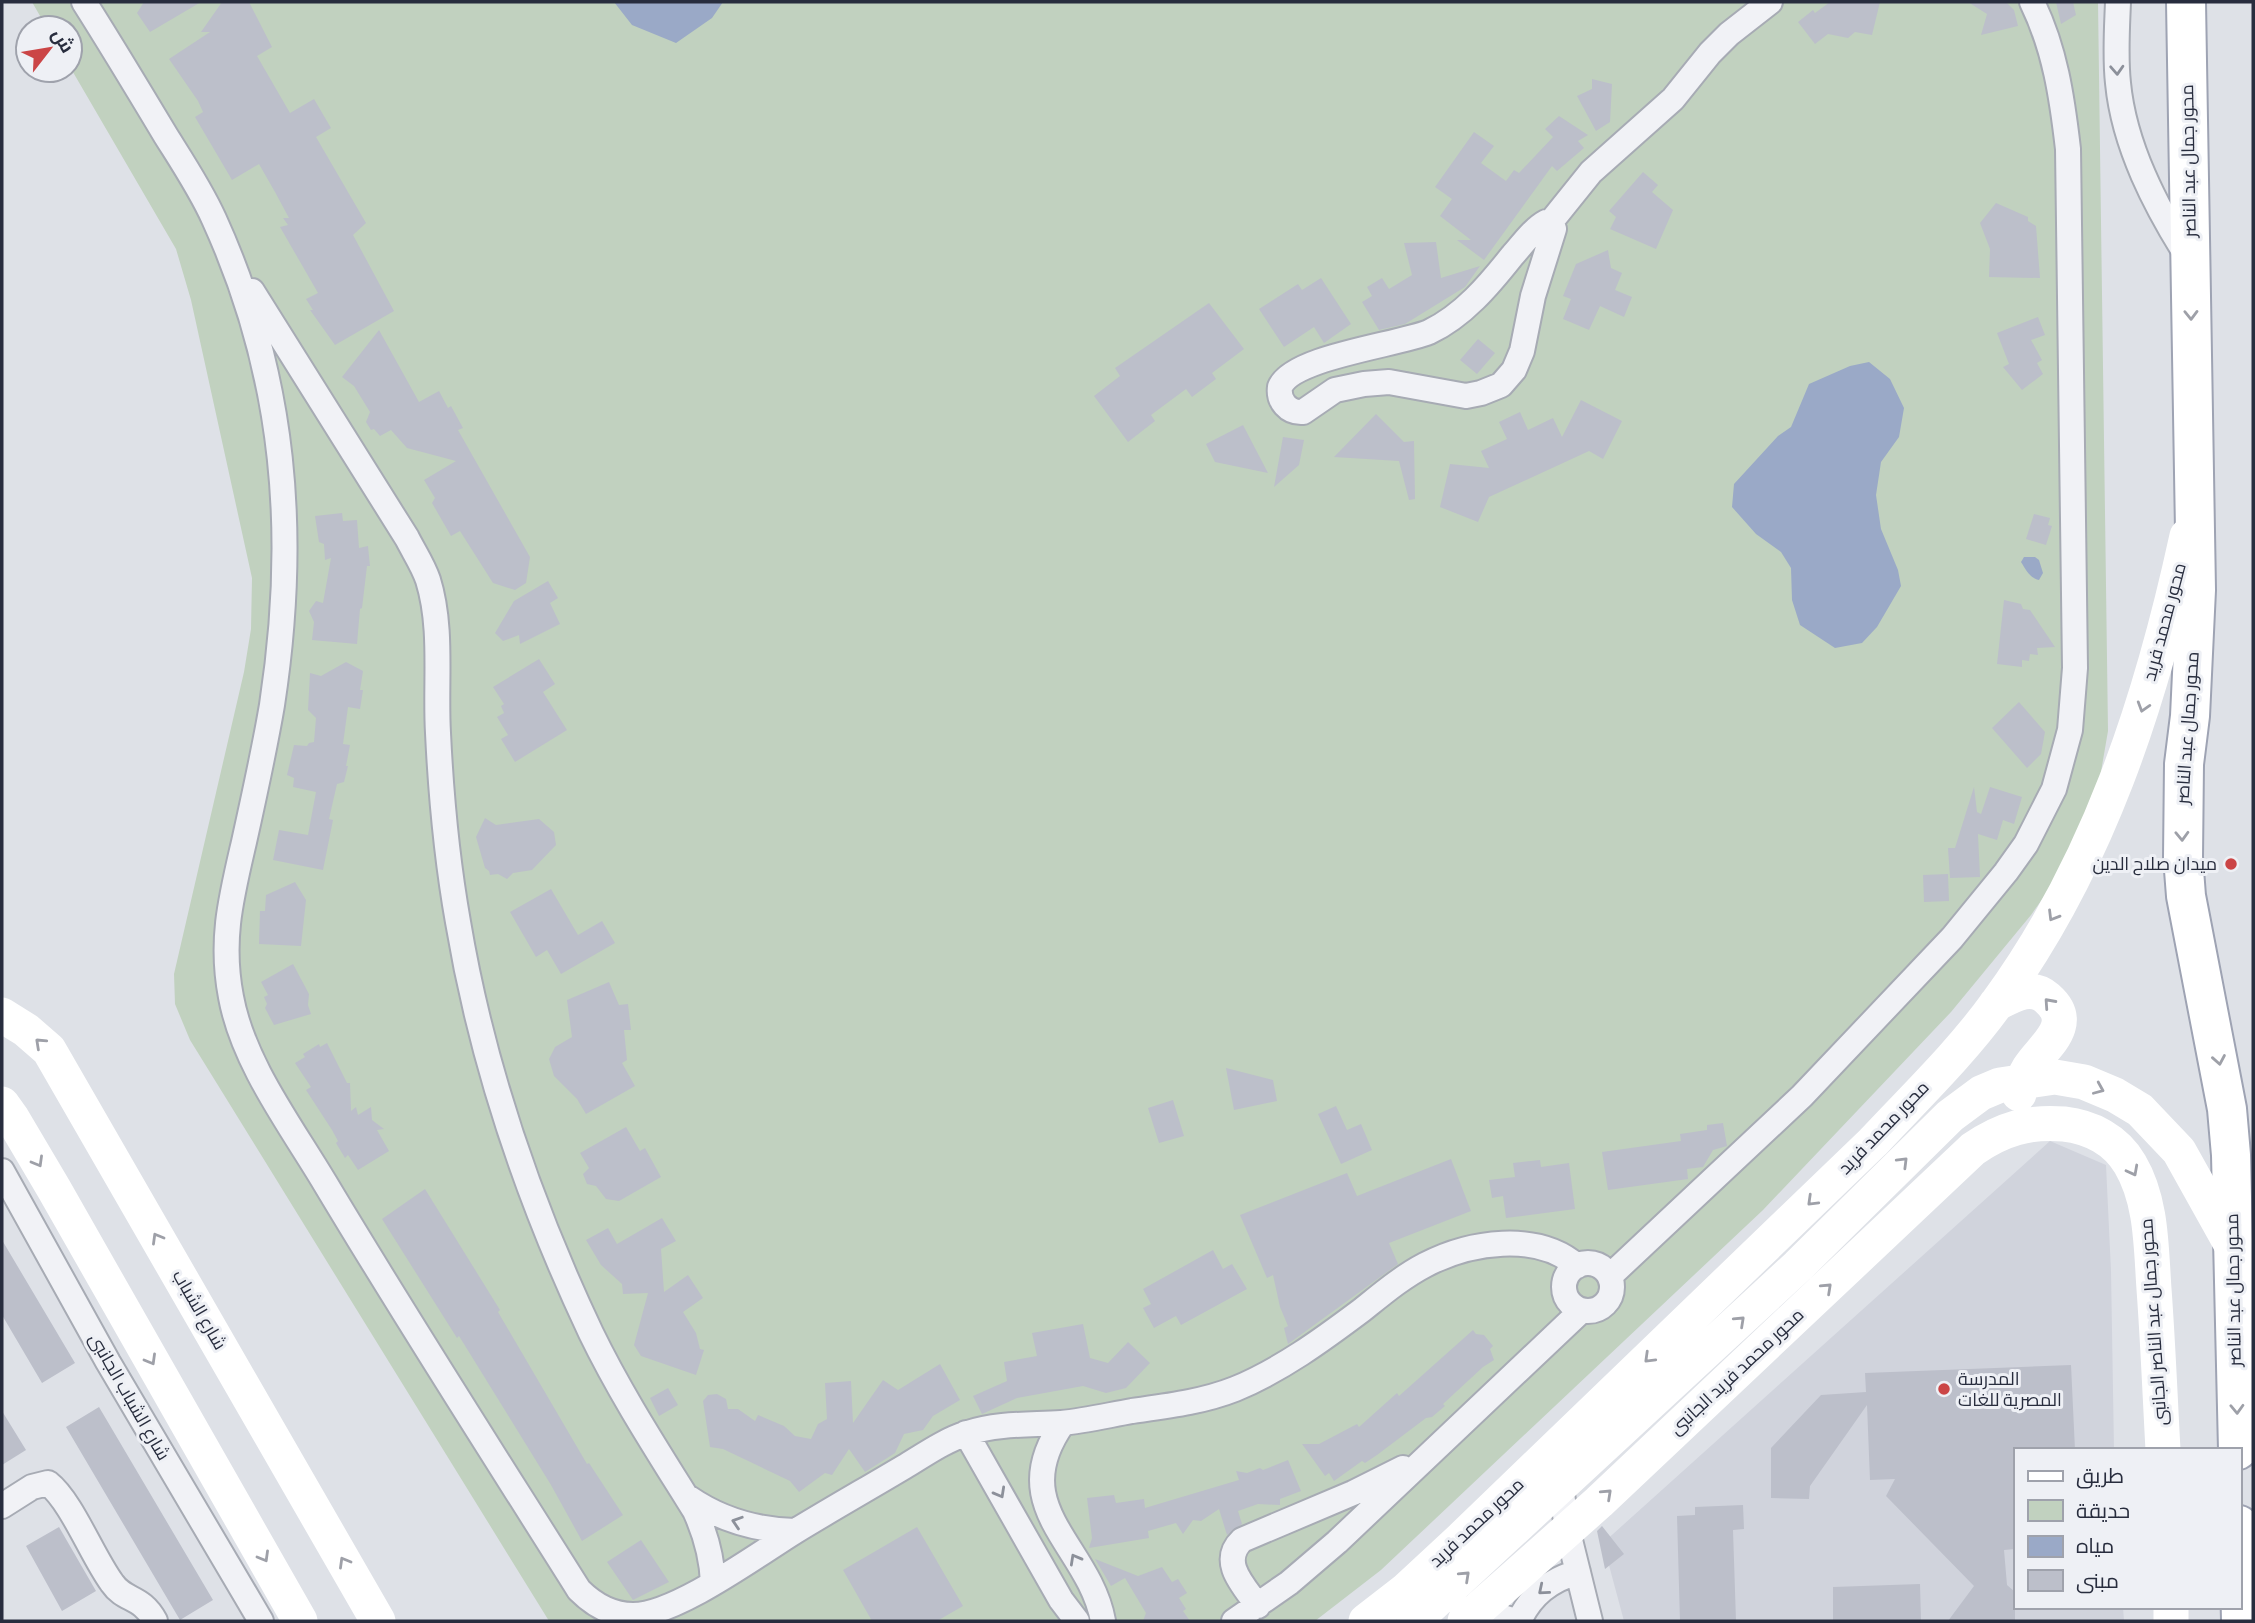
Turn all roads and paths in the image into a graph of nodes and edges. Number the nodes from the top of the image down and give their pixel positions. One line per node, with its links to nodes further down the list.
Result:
1 (84, 2): 7 (street)
2 (1770, 2): 6 (street)
3 (2032, 2): 18 (street)
4 (2118, 2): 8 (street, one-way to 8)
5 (2186, 2): 8 (main road, محور جمال عبد الناصر)
6 (1550, 223): 6 (street)
7 (229, 254): 26 (street); 31 (street)
8 (2189, 260): 9 (main road, محور جمال عبد الناصر, one-way to 9)
9 (2195, 498): 10 (main road, محور محمد فريد, one-way to 10); 16 (main road, محور جمال عبد الناصر, one-way to 16)
10 (1996, 1004): 12 (main road, one-way to 10); 42 (main road, محور محمد فريد, one-way to 42)
11 (2, 1015): 38 (main road, شارع الشباب, one-way to 11)
12 (2022, 1080): 14 (main road); 16 (main road, محور محمد فريد, one-way to 16); 25 (main road, محور محمد فريد, one-way to 12)
13 (2, 1104): 35 (main road, one-way to 35)
14 (2011, 1128): 22 (main road, محور جمال عبد الناصر الجانبى, one-way to 22); 28 (main road, محور محمد فريد الجانبى, one-way to 14)
15 (2, 1171): 37 (street, شارع الشباب الجانبى)
16 (2232, 1246): 23 (main road, محور جمال عبد الناصر, one-way to 23)
17 (1577, 1266): 18 (street); 19 (street); 20 (street)
18 (1610, 1276): 19 (street)
19 (1581, 1311): 24 (street)
20 (1063, 1423): 21 (street); 40 (street, one-way to 20)
21 (966, 1433): 29 (street); 39 (street, one-way to 39)
22 (2163, 1448)
23 (2238, 1448)
24 (1428, 1454): 32 (street); 32 (street)
25 (1561, 1487): 28 (street); 33 (main road, محور محمد فريد, one-way to 25)
26 (685, 1495): 29 (street, one-way to 26); 31 (street)
27 (2, 1506): 36 (street)
28 (1567, 1528): 30 (street); 34 (main road, محور محمد فريد الجانبى)
29 (795, 1531): 31 (street)
30 (1578, 1572): 43 (street, one-way to 43); 44 (street)
31 (713, 1583)
32 (1258, 1606): 41 (street)
33 (1423, 1614): 34 (street)
34 (1471, 1616): 43 (street)
35 (295, 1620)
36 (155, 1621)
37 (261, 1621)
38 (378, 1621)
39 (1077, 1621)
40 (1103, 1621)
41 (1234, 1621)
42 (1366, 1621)
43 (1517, 1621)
44 (1590, 1621)

